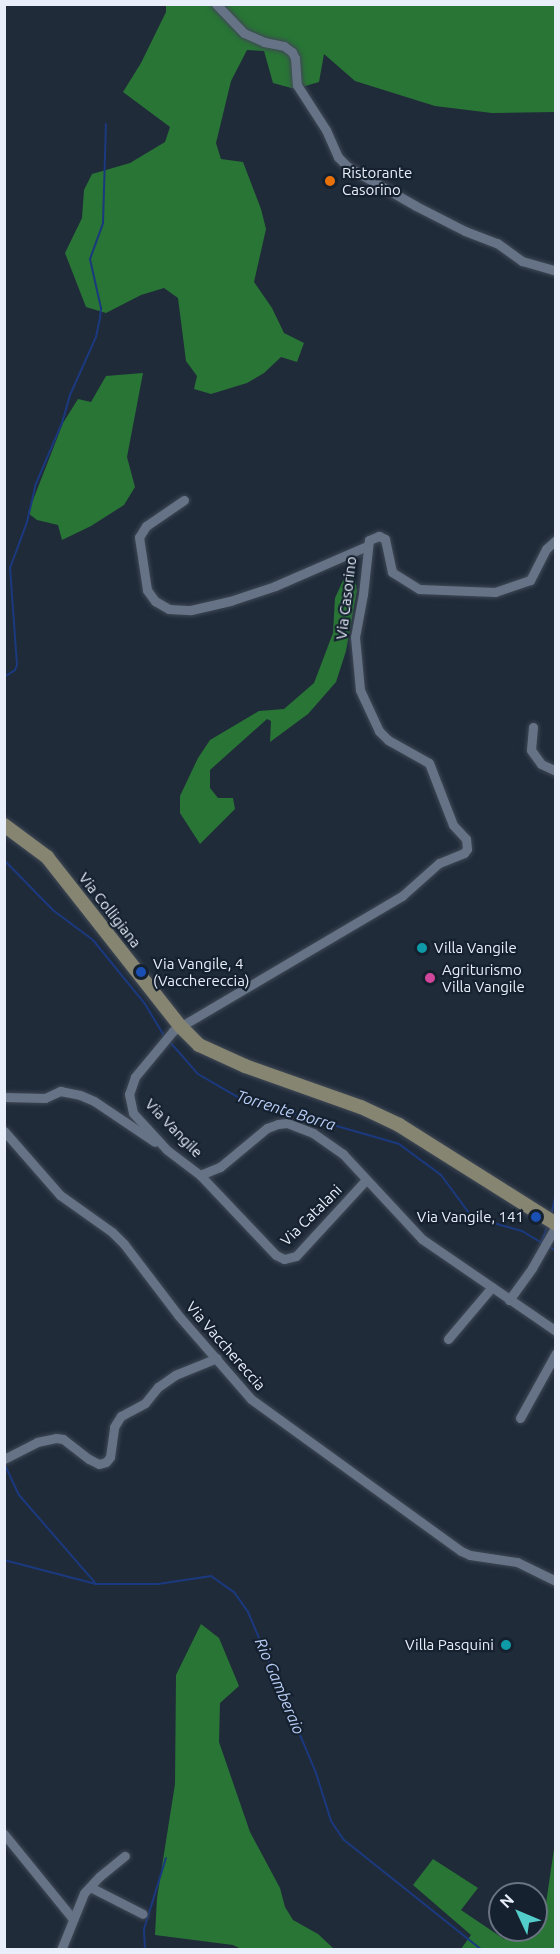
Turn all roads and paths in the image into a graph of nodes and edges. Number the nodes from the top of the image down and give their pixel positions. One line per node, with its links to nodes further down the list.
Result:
1 (216, 4): 2 (street)
2 (555, 271)
3 (184, 500): 5 (street)
4 (555, 540): 5 (street, Via Casorino)
5 (367, 546): 9 (street, Via Casorino)
6 (533, 727): 7 (street)
7 (555, 771)
8 (4, 825): 9 (street, Via Colligiana)
9 (176, 1029): 12 (street, Via Vangile); 15 (street)
10 (4, 1097): 12 (street)
11 (4, 1131): 21 (street, Via Vacchereccia)
12 (167, 1150): 13 (street, Via Vangile)
13 (200, 1175): 14 (street, Via Vangile); 14 (street, Via Catalani)
14 (365, 1181): 16 (street, Via Vangile)
15 (555, 1225): 17 (street)
16 (492, 1287): 17 (street, Via Vangile); 19 (street)
17 (509, 1300): 18 (street, Via Vangile)
18 (555, 1331)
19 (448, 1339)
20 (555, 1353): 22 (street)
21 (217, 1358): 23 (street); 24 (street, Via Vacchereccia)
22 (520, 1418)
23 (4, 1459)
24 (555, 1581)
25 (4, 1834): 29 (street)
26 (125, 1856): 27 (street)
27 (90, 1887): 28 (street); 29 (street)
28 (143, 1914)
29 (73, 1919): 30 (street)
30 (61, 1950)

